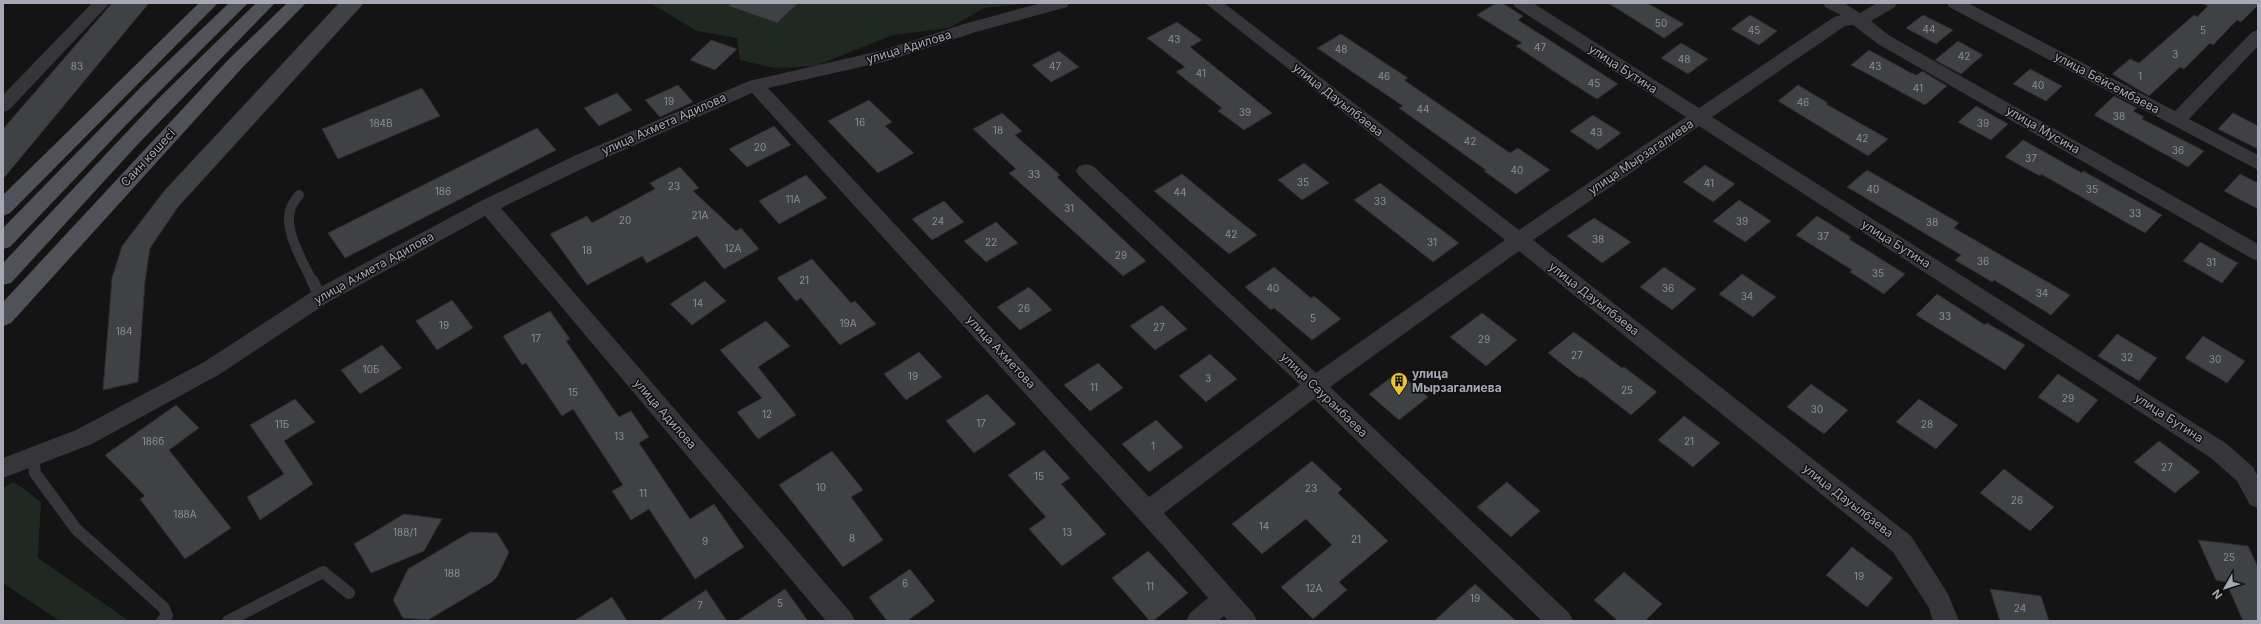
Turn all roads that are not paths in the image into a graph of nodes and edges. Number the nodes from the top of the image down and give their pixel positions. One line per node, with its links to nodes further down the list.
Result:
1 (102, 3): 15 (street)
2 (210, 3): 22 (main road)
3 (239, 3): 24 (main road)
4 (266, 3): 26 (main road, Саин көшесі)
5 (297, 3): 28 (main road, Саин көшесі)
6 (1061, 3): 14 (street, улица Адилова)
7 (1213, 3): 23 (street, улица Дауылбаева)
8 (1521, 3): 16 (street, улица Бутина)
9 (1832, 3): 12 (street, улица Мусина)
10 (1889, 3): 12 (street, улица Мырзагалиева)
11 (1955, 3): 17 (street, улица Бейсембаева)
12 (1855, 19): 16 (street, улица Мырзагалиева); 25 (street, улица Мусина)
13 (2258, 36): 17 (street)
14 (755, 85): 21 (street, улица Ахмета Адилова); 33 (street, улица Ахметова)
15 (3, 106)
16 (1698, 118): 23 (street, улица Мырзагалиева); 32 (street, улица Бутина)
17 (2177, 120): 18 (street, улица Бейсембаева)
18 (2258, 163)
19 (1086, 171): 29 (street, улица Сауранбаева)
20 (299, 195): 27 (lane)
21 (488, 206): 27 (street, улица Ахмета Адилова); 38 (street, улица Адилова)
22 (3, 208)
23 (1519, 240): 29 (street, улица Мырзагалиева); 42 (street, улица Дауылбаева)
24 (3, 241)
25 (2258, 253)
26 (3, 277)
27 (320, 297): 30 (street, улица Ахмета Адилова)
28 (3, 317)
29 (1315, 386): 33 (street, улица Мырзагалиева); 41 (street, улица Сауранбаева)
30 (33, 457): 31 (street, улица Ахмета Адилова); 36 (lane)
31 (3, 468)
32 (2258, 498)
33 (1148, 511): 35 (street, улица Ахметова)
34 (349, 593): 37 (lane)
35 (1225, 599): 39 (street); 40 (street, улица Ахметова)
36 (162, 621)
37 (228, 621)
38 (842, 621)
39 (1199, 621)
40 (1244, 621)
41 (1560, 621)
42 (1946, 621)

